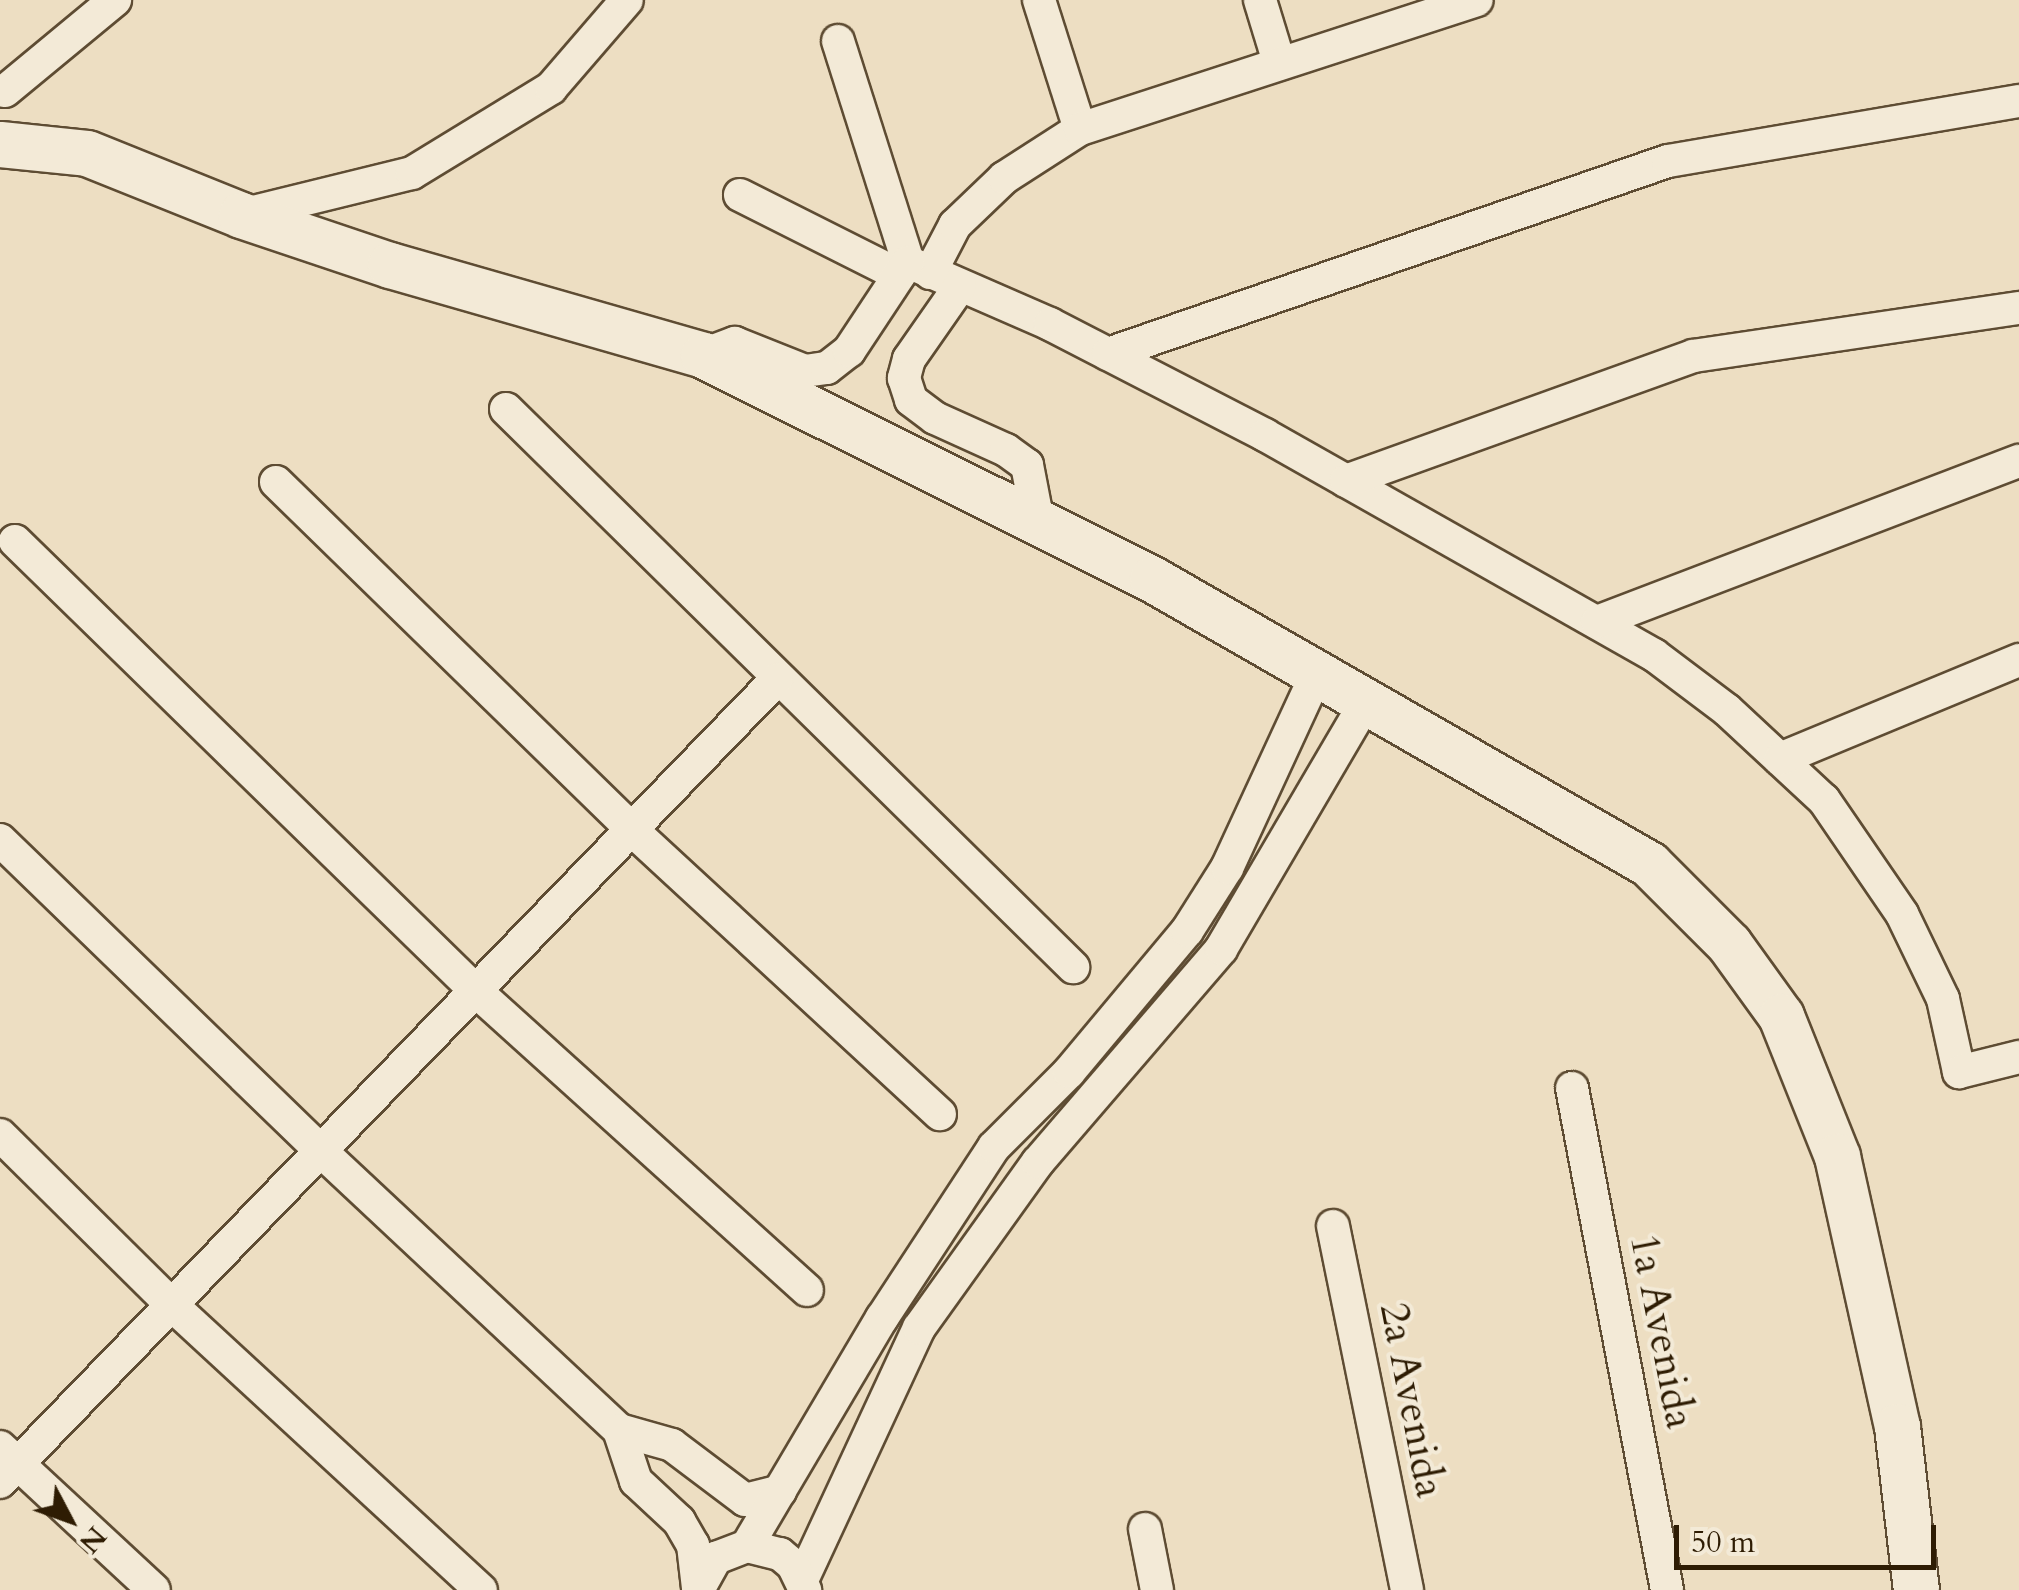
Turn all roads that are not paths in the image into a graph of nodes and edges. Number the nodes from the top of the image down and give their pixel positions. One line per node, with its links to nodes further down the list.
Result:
1 (116, 0): 8 (street)
2 (627, 0): 13 (street)
3 (1040, 0): 10 (street)
4 (1260, 0): 7 (street)
5 (1476, 0): 7 (street)
6 (838, 41): 14 (street)
7 (1279, 62): 10 (street)
8 (6, 91)
9 (2019, 101): 16 (street)
10 (1080, 129): 14 (street)
11 (0, 144): 13 (main road)
12 (740, 195): 14 (street)
13 (241, 215): 17 (main road)
14 (924, 274): 16 (street); 17 (street); 22 (street)
15 (2019, 308): 20 (street)
16 (1108, 354): 20 (street)
17 (702, 355): 22 (main road)
18 (506, 409): 27 (street)
19 (2019, 460): 24 (street)
20 (1346, 480): 24 (street)
21 (276, 482): 30 (street)
22 (1038, 522): 26 (main road)
23 (16, 541): 33 (street)
24 (1597, 622): 29 (street)
25 (2019, 660): 29 (street)
26 (1318, 672): 28 (main road); 44 (street)
27 (777, 679): 30 (street); 32 (street)
28 (1366, 702): 47 (street); 54 (main road)
29 (1780, 759): 34 (street)
30 (632, 830): 33 (street); 36 (street)
31 (0, 840): 38 (street)
32 (1073, 967)
33 (476, 992): 38 (street); 40 (street)
34 (2019, 1057)
35 (1572, 1088): 53 (street, 1a Avenida)
36 (940, 1114)
37 (0, 1134): 41 (street)
38 (322, 1152): 41 (street); 42 (street)
39 (1333, 1226): 52 (street, 2a Avenida)
40 (808, 1290)
41 (173, 1306): 43 (street); 50 (street)
42 (619, 1430): 44 (street); 48 (street)
43 (6, 1465): 49 (street)
44 (780, 1491): 46 (street)
45 (1145, 1530): 51 (street)
46 (747, 1546): 47 (street); 48 (street)
47 (803, 1585)
48 (698, 1589)
49 (154, 1590)
50 (481, 1590)
51 (1157, 1590)
52 (1407, 1590)
53 (1668, 1590)
54 (1916, 1590)

